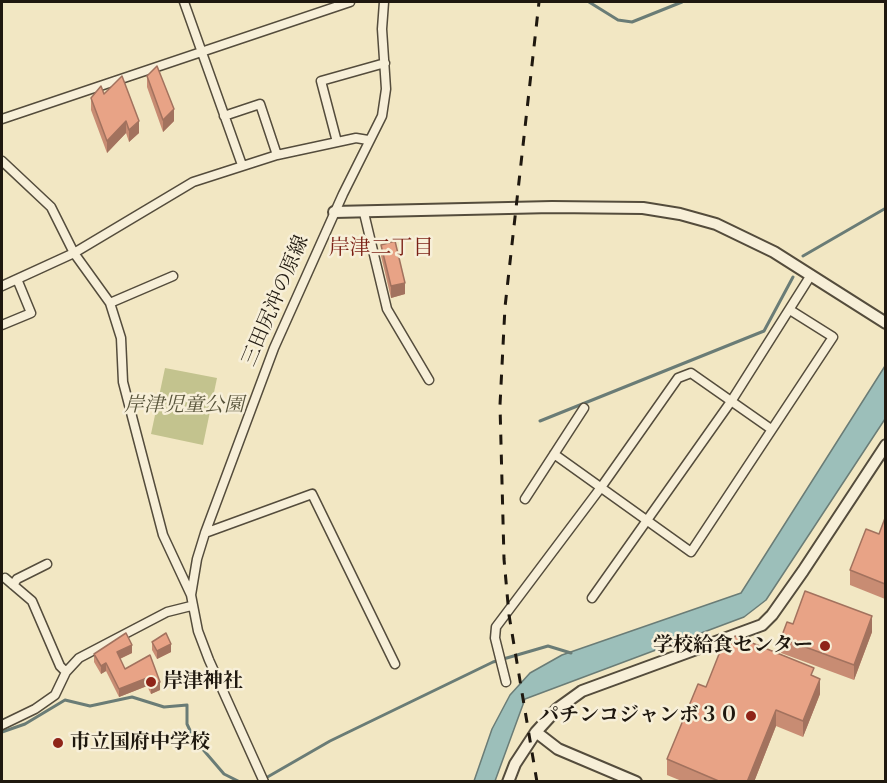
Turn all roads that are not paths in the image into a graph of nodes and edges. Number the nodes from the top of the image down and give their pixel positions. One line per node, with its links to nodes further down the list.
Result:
1 (184, 2): 5 (street)
2 (350, 2): 4 (street)
3 (384, 2): 6 (street, 三田尻沖の原線)
4 (336, 4): 5 (street)
5 (202, 52): 7 (street); 8 (street)
6 (385, 63): 9 (street, 三田尻沖の原線); 10 (street)
7 (224, 116): 11 (street); 13 (street)
8 (2, 119)
9 (368, 140): 10 (street); 14 (street, 三田尻沖の原線)
10 (337, 142): 11 (street)
11 (277, 154): 13 (street)
12 (2, 161): 16 (street)
13 (242, 165): 16 (street)
14 (334, 212): 15 (street); 34 (street, 三田尻沖の原線)
15 (364, 213): 17 (street); 25 (street)
16 (74, 253): 19 (street); 21 (street)
17 (811, 275): 22 (street); 23 (street)
18 (173, 276): 21 (street)
19 (17, 279): 20 (street); 24 (street)
20 (2, 286)
21 (110, 303): 38 (street)
22 (790, 310): 26 (street); 28 (street)
23 (885, 323)
24 (2, 325)
25 (429, 380)
26 (732, 400): 28 (street); 31 (street); 33 (street)
27 (584, 408): 30 (street)
28 (771, 429): 33 (street)
29 (885, 445): 45 (street)
30 (554, 454): 31 (street); 32 (street)
31 (602, 486): 33 (street); 43 (street)
32 (525, 499)
33 (649, 521): 39 (street)
34 (205, 533): 38 (street, 三田尻沖の原線); 41 (street)
35 (47, 564): 37 (street)
36 (4, 578): 37 (street)
37 (13, 585): 42 (street)
38 (191, 595): 40 (street, 三田尻沖の原線)
39 (592, 598)
40 (191, 606): 42 (street); 46 (street, 三田尻沖の原線)
41 (395, 664)
42 (66, 672): 44 (street)
43 (506, 682)
44 (2, 725)
45 (536, 732): 47 (street); 48 (street)
46 (264, 782)
47 (508, 782)
48 (636, 782)

